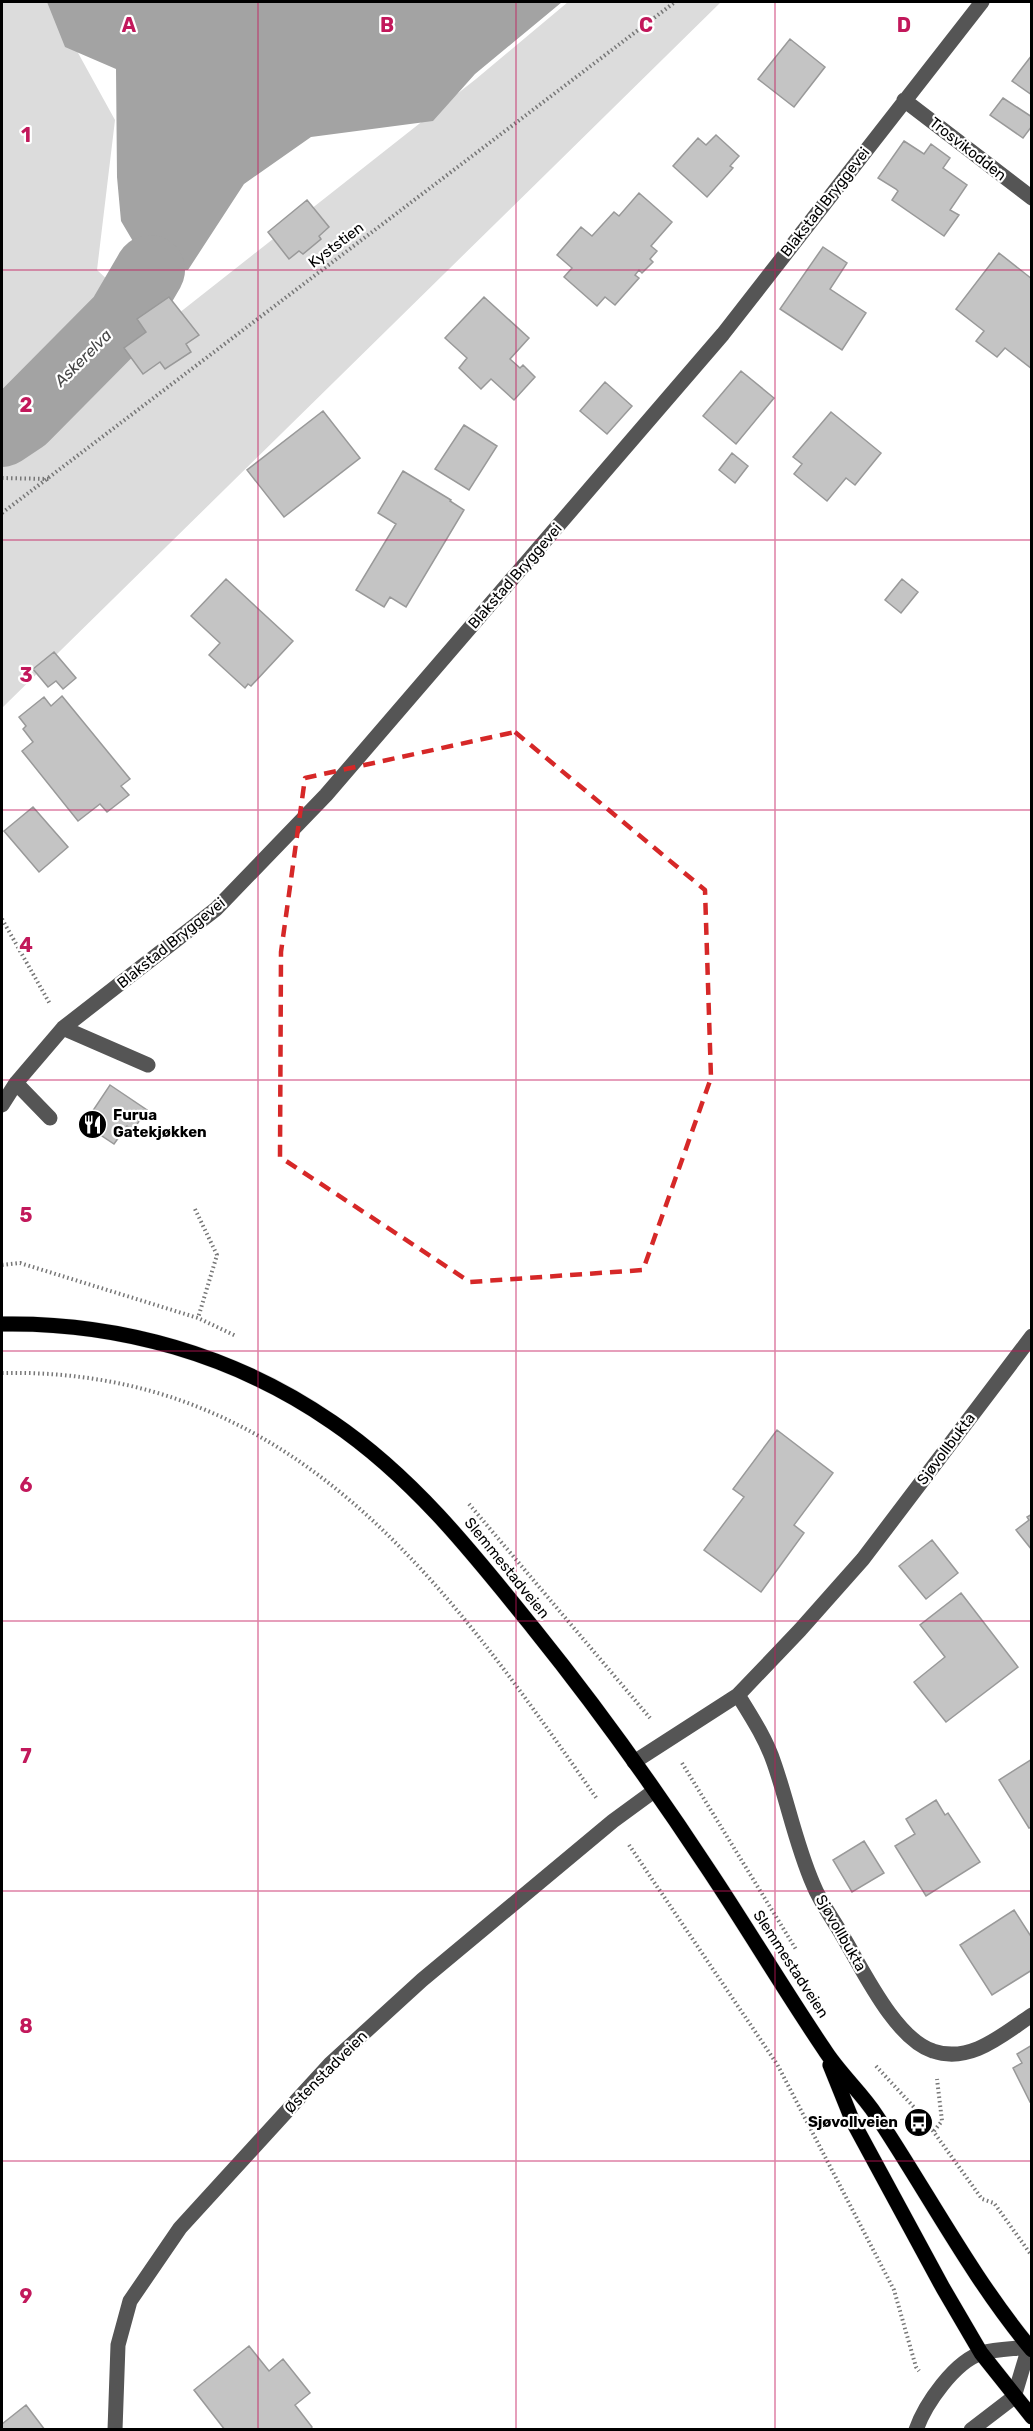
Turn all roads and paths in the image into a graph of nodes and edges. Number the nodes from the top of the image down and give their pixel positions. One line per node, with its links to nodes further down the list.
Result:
1 (675, 2): 6 (path, Kyststien)
2 (982, 2): 3 (street, Blakstad Bryggevei)
3 (904, 100): 4 (street, Trosvikodden); 9 (street, Blakstad Bryggevei)
4 (1032, 198)
5 (2, 478): 6 (path)
6 (49, 479): 7 (path, Kyststien)
7 (2, 513)
8 (2, 919): 9 (path)
9 (63, 1028): 10 (street); 11 (street, Blakstad Bryggevei)
10 (148, 1065)
11 (16, 1083): 12 (street, Blakstad Bryggevei); 13 (street)
12 (2, 1105)
13 (50, 1118)
14 (195, 1209): 15 (path)
15 (2, 1265)
16 (2, 1324): 21 (main road, Slemmestadveien)
17 (1032, 1336): 19 (street, Sjøvollbukta)
18 (2, 1373): 23 (path)
19 (738, 1695): 20 (street, Sjøvollbukta); 27 (street, Sjøvollbukta)
20 (668, 1740): 21 (street, Sjøvollbukta); 24 (path)
21 (634, 1762): 22 (main road, Slemmestadveien)
22 (654, 1791): 23 (street, Østenstadveien); 26 (main road, Slemmestadveien)
23 (613, 1821): 33 (path); 36 (street, Østenstadveien)
24 (802, 1960)
25 (1032, 2015): 27 (street)
26 (825, 2051): 31 (main road, Slemmestadveien); 32 (main road, Slemmestadveien)
27 (933, 2051): 29 (path)
28 (872, 2062): 29 (path)
29 (934, 2132): 30 (path)
30 (1032, 2256)
31 (1030, 2349): 32 (street); 34 (street)
32 (981, 2353): 33 (street); 34 (main road, Slemmestadveien)
33 (937, 2390): 37 (street)
34 (1014, 2397): 35 (main road, Slemmestadveien); 38 (street)
35 (1032, 2417)
36 (115, 2430)
37 (916, 2430)
38 (971, 2430)

